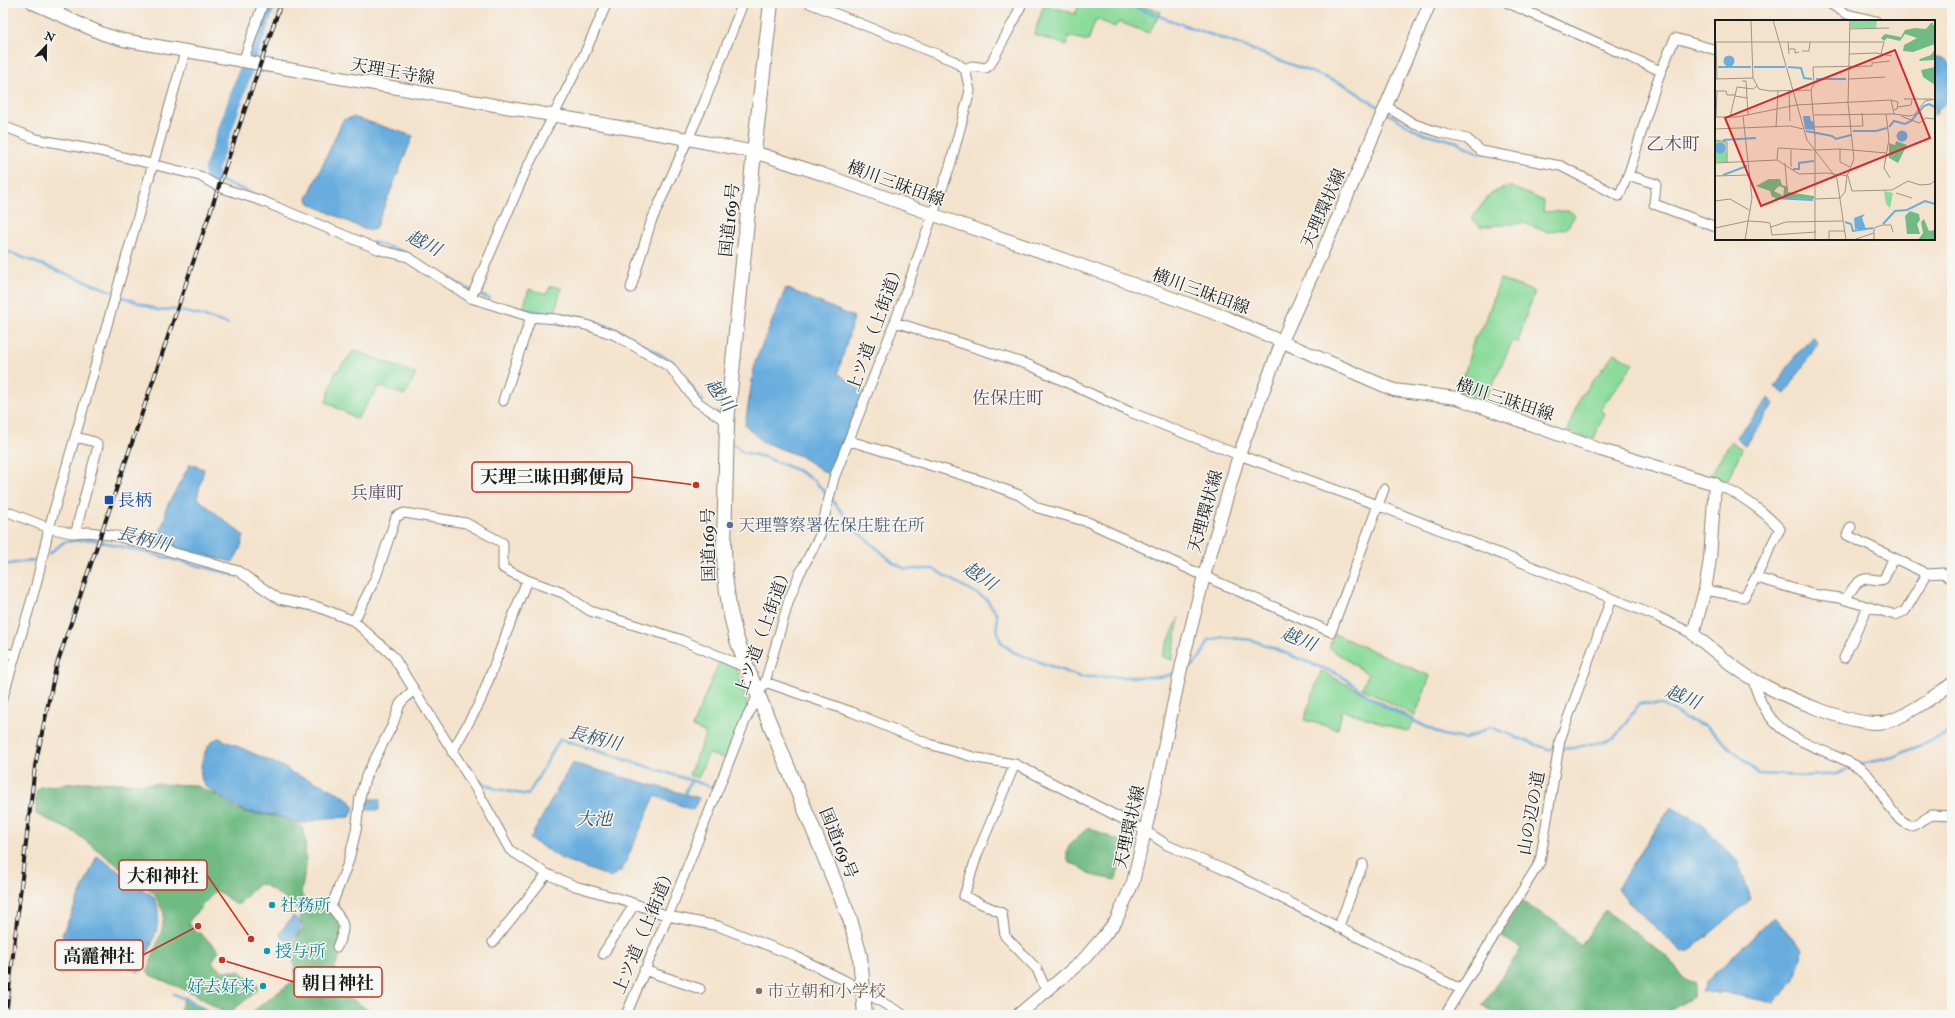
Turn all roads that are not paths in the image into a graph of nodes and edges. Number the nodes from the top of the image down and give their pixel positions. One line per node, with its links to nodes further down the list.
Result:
1 (33, 3): 11 (main road, 天理王寺線)
2 (263, 3): 15 (street)
3 (607, 3): 19 (street)
4 (743, 3): 21 (street)
5 (771, 3): 22 (highway, 国道169号)
6 (809, 3): 16 (street)
7 (1022, 3): 16 (street)
8 (1430, 3): 18 (main road, 天理環状線)
9 (1508, 3): 17 (street)
10 (1829, 3): 12 (street)
11 (59, 8): 14 (main road, 天理王寺線)
12 (1872, 20)
13 (1715, 50): 17 (street)
14 (184, 52): 15 (main road, 天理王寺線); 23 (street)
15 (248, 62): 19 (main road, 天理王寺線)
16 (965, 69): 25 (street, 上ツ道（上街道）)
17 (1661, 71): 24 (street)
18 (1386, 106): 24 (street); 31 (main road, 天理環状線)
19 (552, 116): 21 (main road, 天理王寺線); 28 (street)
20 (3, 126): 23 (street)
21 (688, 139): 22 (main road, 天理王寺線); 27 (street)
22 (754, 152): 25 (main road, 横川三昧田線); 33 (highway, 国道169号)
23 (152, 164): 28 (street); 34 (street)
24 (1628, 176): 26 (street)
25 (934, 215): 30 (street, 上ツ道（上街道）); 31 (main road, 横川三昧田線)
26 (1715, 227)
27 (631, 288)
28 (471, 298): 29 (street)
29 (531, 318): 32 (street); 33 (street)
30 (895, 322): 35 (street, 上ツ道（上街道）); 36 (street)
31 (1282, 341): 36 (main road, 天理環状線); 37 (main road, 横川三昧田線)
32 (503, 401)
33 (727, 422): 59 (highway, 国道169号)
34 (76, 437): 42 (street); 43 (street)
35 (850, 441): 46 (street); 61 (street, 上ツ道（上街道）)
36 (1239, 455): 39 (street); 46 (main road, 天理環状線)
37 (1715, 484): 47 (street); 50 (main road)
38 (1384, 489): 39 (street)
39 (1378, 505): 46 (street); 51 (street)
40 (3, 510): 42 (street)
41 (1851, 527): 44 (street)
42 (49, 528): 43 (street); 57 (street)
43 (76, 533): 54 (street)
44 (1897, 560): 45 (street); 52 (street)
45 (1927, 574): 49 (street); 53 (street)
46 (1204, 576): 69 (main road, 天理環状線)
47 (1757, 578): 50 (street); 52 (street)
48 (527, 580): 54 (street); 59 (street); 66 (street)
49 (1952, 580)
50 (1705, 590): 55 (main road)
51 (1611, 599): 55 (street); 81 (street, 山の辺の道)
52 (1845, 600): 53 (street)
53 (1868, 607): 58 (street)
54 (354, 621): 63 (street)
55 (1693, 634): 60 (main road)
56 (3, 652): 57 (street)
57 (14, 656): 65 (street)
58 (1844, 658)
59 (747, 668): 64 (highway, 国道169号)
60 (1753, 680): 62 (main road); 68 (street)
61 (765, 682): 64 (street, 上ツ道（上街道）); 67 (street)
62 (1952, 684)
63 (414, 689): 66 (street); 76 (street)
64 (758, 696): 73 (street, 上ツ道（上街道）); 82 (highway, 国道169号)
65 (3, 697)
66 (452, 752): 71 (street)
67 (1015, 764): 69 (street); 80 (street)
68 (1952, 816)
69 (1146, 831): 74 (street); 80 (main road, 天理環状線)
70 (1363, 864): 74 (street)
71 (547, 874): 72 (street); 75 (street)
72 (634, 905): 73 (street); 77 (street)
73 (668, 916): 78 (street, 上ツ道（上街道）); 82 (street)
74 (1338, 928): 81 (street)
75 (493, 942)
76 (337, 947)
77 (603, 954)
78 (644, 970): 79 (street); 83 (street, 上ツ道（上街道）)
79 (700, 989)
80 (1046, 990): 86 (main road, 天理環状線)
81 (1460, 990): 87 (street, 山の辺の道)
82 (863, 991): 84 (highway, 国道169号); 85 (street)
83 (626, 1015)
84 (865, 1015)
85 (904, 1015)
86 (1018, 1015)
87 (1445, 1015)

